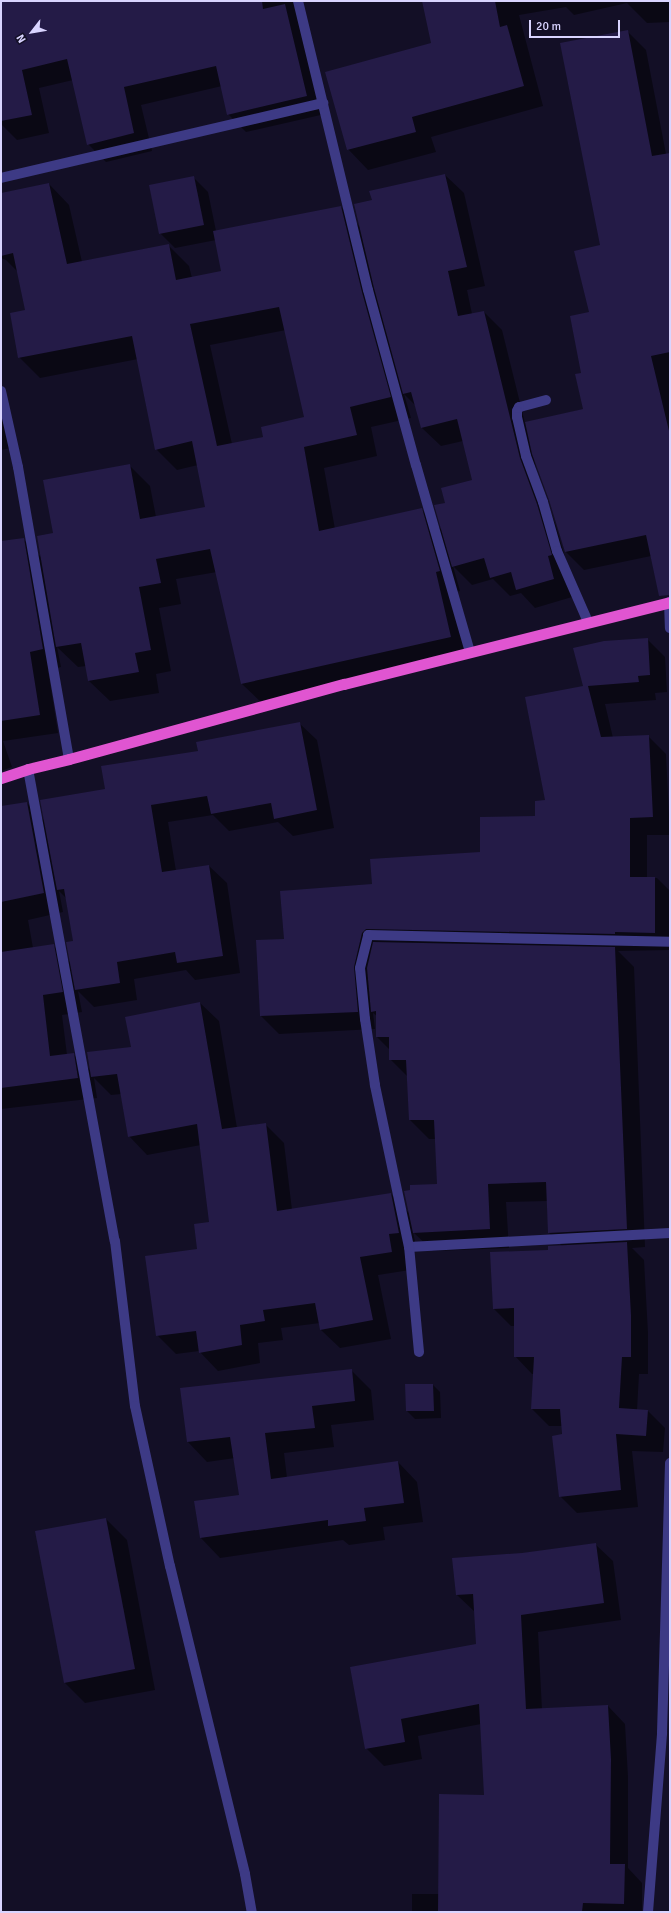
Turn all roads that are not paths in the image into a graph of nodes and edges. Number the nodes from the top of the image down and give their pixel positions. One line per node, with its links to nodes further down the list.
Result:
1 (298, 1): 2 (street)
2 (323, 104): 3 (street); 9 (street)
3 (1, 178)
4 (1, 391): 10 (street)
5 (546, 400): 7 (street)
6 (670, 602): 7 (highway); 8 (street)
7 (588, 622): 9 (highway)
8 (670, 628)
9 (470, 652): 10 (highway)
10 (69, 759): 11 (highway)
11 (28, 769): 12 (highway); 19 (street)
12 (1, 778)
13 (670, 942): 15 (street)
14 (670, 1233): 15 (street)
15 (409, 1247): 16 (street)
16 (419, 1352)
17 (670, 1463): 18 (street)
18 (666, 1733): 20 (street)
19 (252, 1912)
20 (648, 1912)

